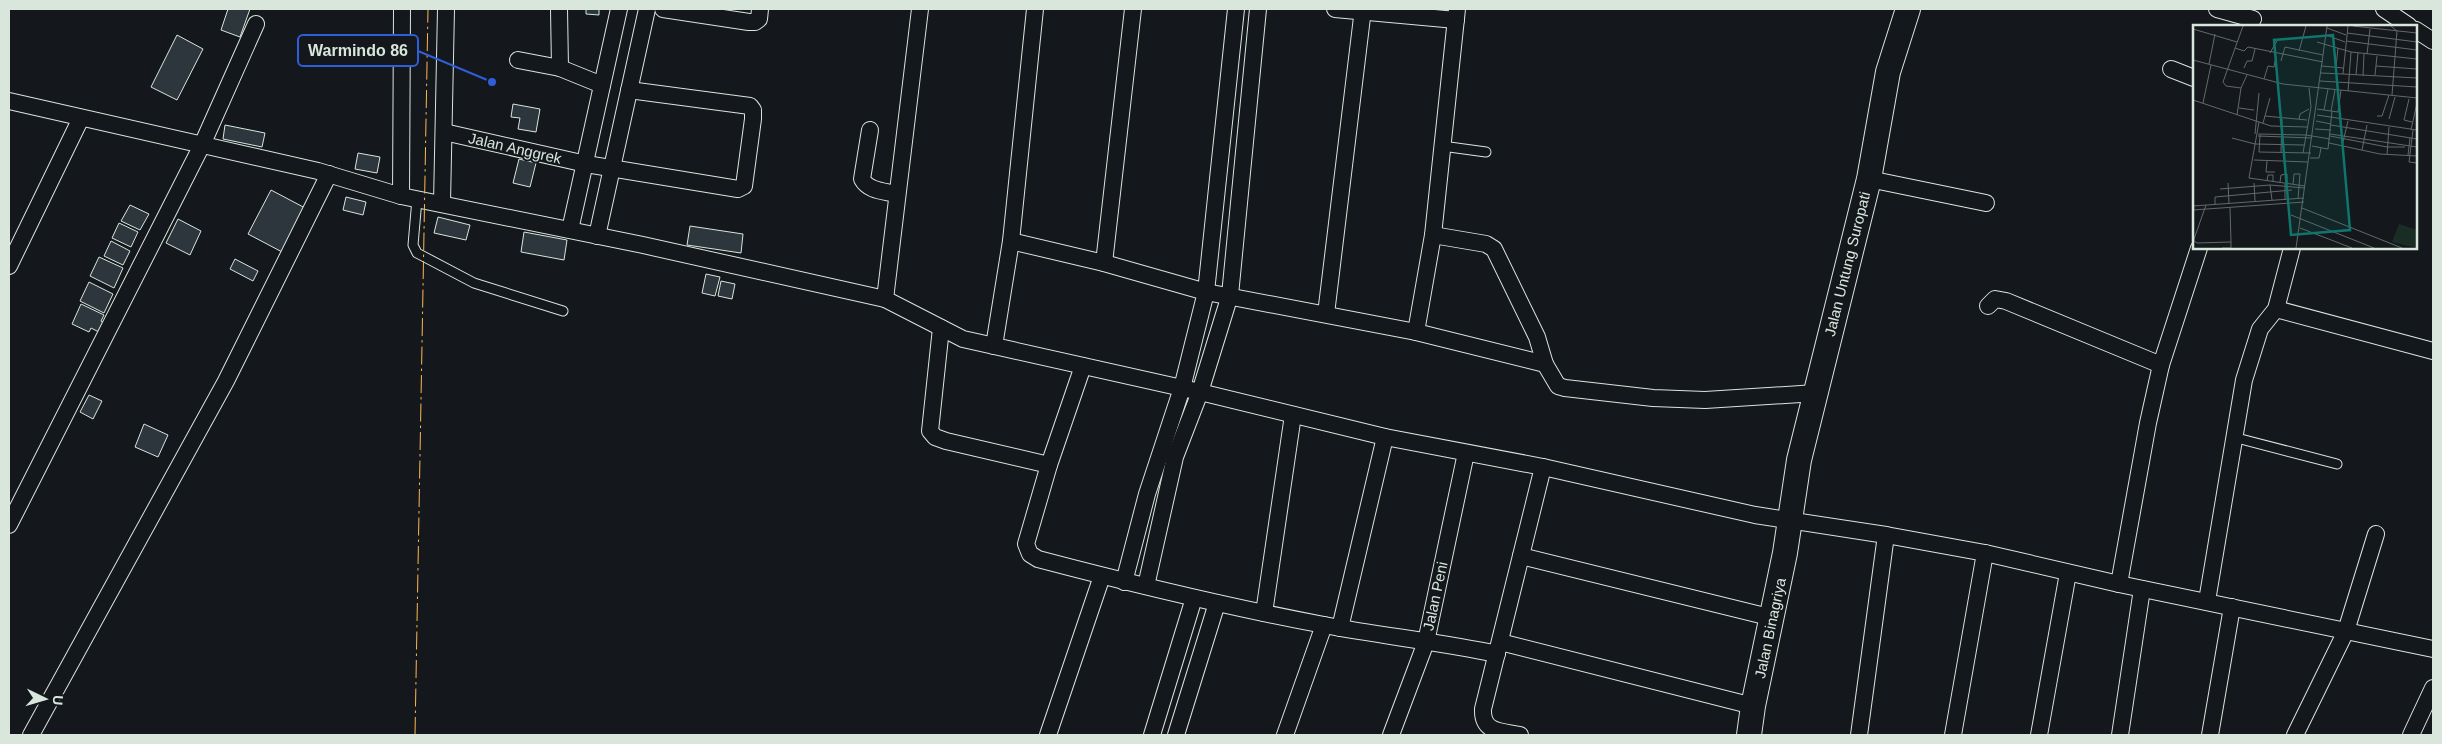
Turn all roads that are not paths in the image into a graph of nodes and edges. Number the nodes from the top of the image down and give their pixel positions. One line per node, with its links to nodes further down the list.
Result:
1 (402, 9): 42 (street)
2 (446, 9): 33 (street)
3 (559, 9): 25 (street)
4 (618, 9): 28 (street)
5 (647, 9): 29 (street)
6 (663, 9): 7 (street)
7 (760, 9)
8 (920, 9): 41 (street)
9 (1035, 9): 48 (street)
10 (1133, 9): 51 (street)
11 (1236, 9): 53 (street)
12 (1258, 9): 54 (street)
13 (1335, 9): 17 (street)
14 (1908, 9): 40 (street, Jalan Untung Suropati)
15 (2217, 9): 19 (street)
16 (2384, 9): 21 (street)
17 (1363, 10): 18 (street); 59 (street)
18 (1457, 14): 35 (street)
19 (2254, 18)
20 (256, 24): 34 (street)
21 (2408, 25)
22 (2417, 31): 23 (street)
23 (2433, 41)
24 (518, 60): 25 (street)
25 (560, 68): 28 (street)
26 (2171, 69): 27 (street)
27 (2193, 78)
28 (602, 85): 37 (street)
29 (629, 90): 38 (street); 38 (street, Jalan Anggrek)
30 (9, 101): 31 (street)
31 (81, 118): 34 (street); 52 (street)
32 (870, 130): 41 (street)
33 (444, 132): 37 (street, Jalan Anggrek); 43 (street)
34 (202, 145): 39 (street); 79 (street)
35 (1442, 146): 36 (lane); 46 (street)
36 (1486, 152)
37 (585, 164): 38 (street, Jalan Anggrek); 45 (street)
38 (611, 169): 47 (street)
39 (329, 174): 42 (street); 103 (street)
40 (1869, 179): 44 (street); 69 (street, Jalan Untung Suropati)
41 (896, 194): 55 (street)
42 (409, 197): 43 (street); 58 (lane)
43 (442, 203): 45 (street)
44 (1986, 203)
45 (570, 230): 47 (street)
46 (1433, 235): 61 (street); 64 (street)
47 (597, 236): 55 (street)
48 (1011, 241): 51 (street); 62 (street)
49 (2199, 249): 65 (street)
50 (2292, 249): 57 (street)
51 (1104, 263): 53 (street)
52 (9, 266)
53 (1206, 292): 54 (street); 67 (street)
54 (1230, 296): 59 (street); 68 (street)
55 (885, 299): 60 (street)
56 (1988, 306): 65 (street)
57 (2276, 309): 63 (street); 72 (street)
58 (563, 312)
59 (1326, 314): 61 (street)
60 (941, 328): 62 (street); 76 (street)
61 (1416, 332): 64 (street)
62 (994, 346): 66 (street)
63 (2433, 351)
64 (1545, 364): 69 (street)
65 (2161, 365): 87 (street)
66 (1083, 366): 67 (street); 76 (street)
67 (1182, 388): 68 (street); 74 (street)
68 (1200, 392): 70 (street); 74 (street)
69 (1816, 392): 78 (street, Jalan Untung Suropati)
70 (1293, 415): 71 (street); 94 (street)
71 (1385, 436): 73 (street); 96 (street)
72 (2233, 436): 75 (lane); 91 (street)
73 (1466, 453): 77 (street); 98 (street, Jalan Peni)
74 (1168, 455): 86 (street); 88 (street)
75 (2337, 464)
76 (1049, 465): 85 (street)
77 (1543, 467): 78 (street); 83 (street)
78 (1789, 520): 81 (street); 95 (street, Jalan Binagriya)
79 (9, 525)
80 (2376, 534): 97 (street)
81 (1886, 535): 82 (street); 111 (street)
82 (1985, 553): 84 (street); 112 (street)
83 (1521, 556): 95 (street); 99 (street)
84 (2068, 573): 87 (street); 113 (street)
85 (1102, 576): 86 (street); 104 (street)
86 (1124, 582): 88 (street)
87 (2119, 584): 89 (street)
88 (1146, 586): 90 (street)
89 (2142, 588): 91 (street); 114 (street)
90 (1194, 598): 92 (street); 105 (street)
91 (2207, 601): 93 (street)
92 (1218, 603): 94 (street); 106 (street)
93 (2232, 607): 97 (street); 115 (street)
94 (1264, 613): 96 (street)
95 (1773, 618): 102 (street, Jalan Binagriya)
96 (1332, 626): 98 (street); 107 (street)
97 (2346, 631): 100 (street); 116 (street)
98 (1426, 642): 99 (street); 108 (street, Jalan Peni)
99 (1499, 648): 102 (street); 109 (street)
100 (2432, 649)
101 (2433, 688): 117 (street)
102 (1753, 706): 110 (street, Jalan Binagriya)
103 (31, 735)
104 (1048, 735)
105 (1152, 735)
106 (1176, 735)
107 (1285, 735)
108 (1392, 735)
109 (1520, 735)
110 (1749, 735)
111 (1860, 735)
112 (1953, 735)
113 (2039, 735)
114 (2120, 735)
115 (2210, 735)
116 (2295, 735)
117 (2411, 735)

